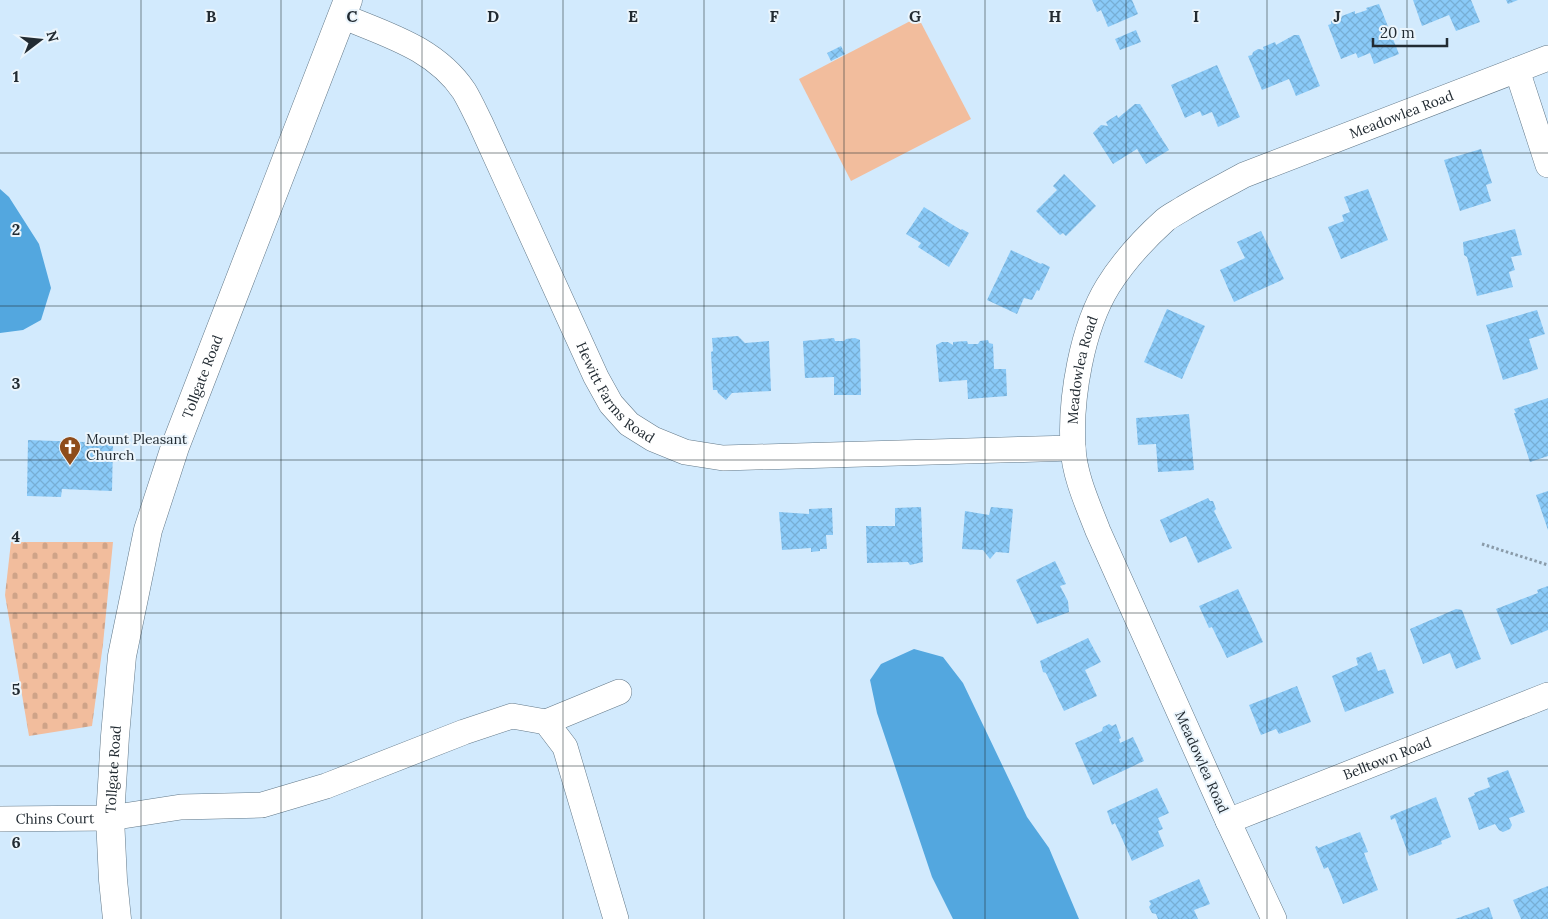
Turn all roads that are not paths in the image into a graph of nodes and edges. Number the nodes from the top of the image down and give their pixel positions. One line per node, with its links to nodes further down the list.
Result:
1 (345, 8): 5 (street, Hewitt Farms Road); 10 (street, Tollgate Road)
2 (1548, 58): 3 (street, Meadowlea Road)
3 (1517, 70): 4 (street); 5 (street, Meadowlea Road)
4 (1548, 166)
5 (1073, 448): 11 (street, Meadowlea Road)
6 (619, 692): 8 (street)
7 (1548, 695): 11 (street, Belltown Road)
8 (546, 722): 10 (street, Chins Court); 13 (street)
9 (0, 818): 10 (street, Chins Court)
10 (110, 818): 12 (street, Tollgate Road)
11 (1228, 822): 14 (street, Meadowlea Road)
12 (117, 919)
13 (616, 919)
14 (1274, 919)

